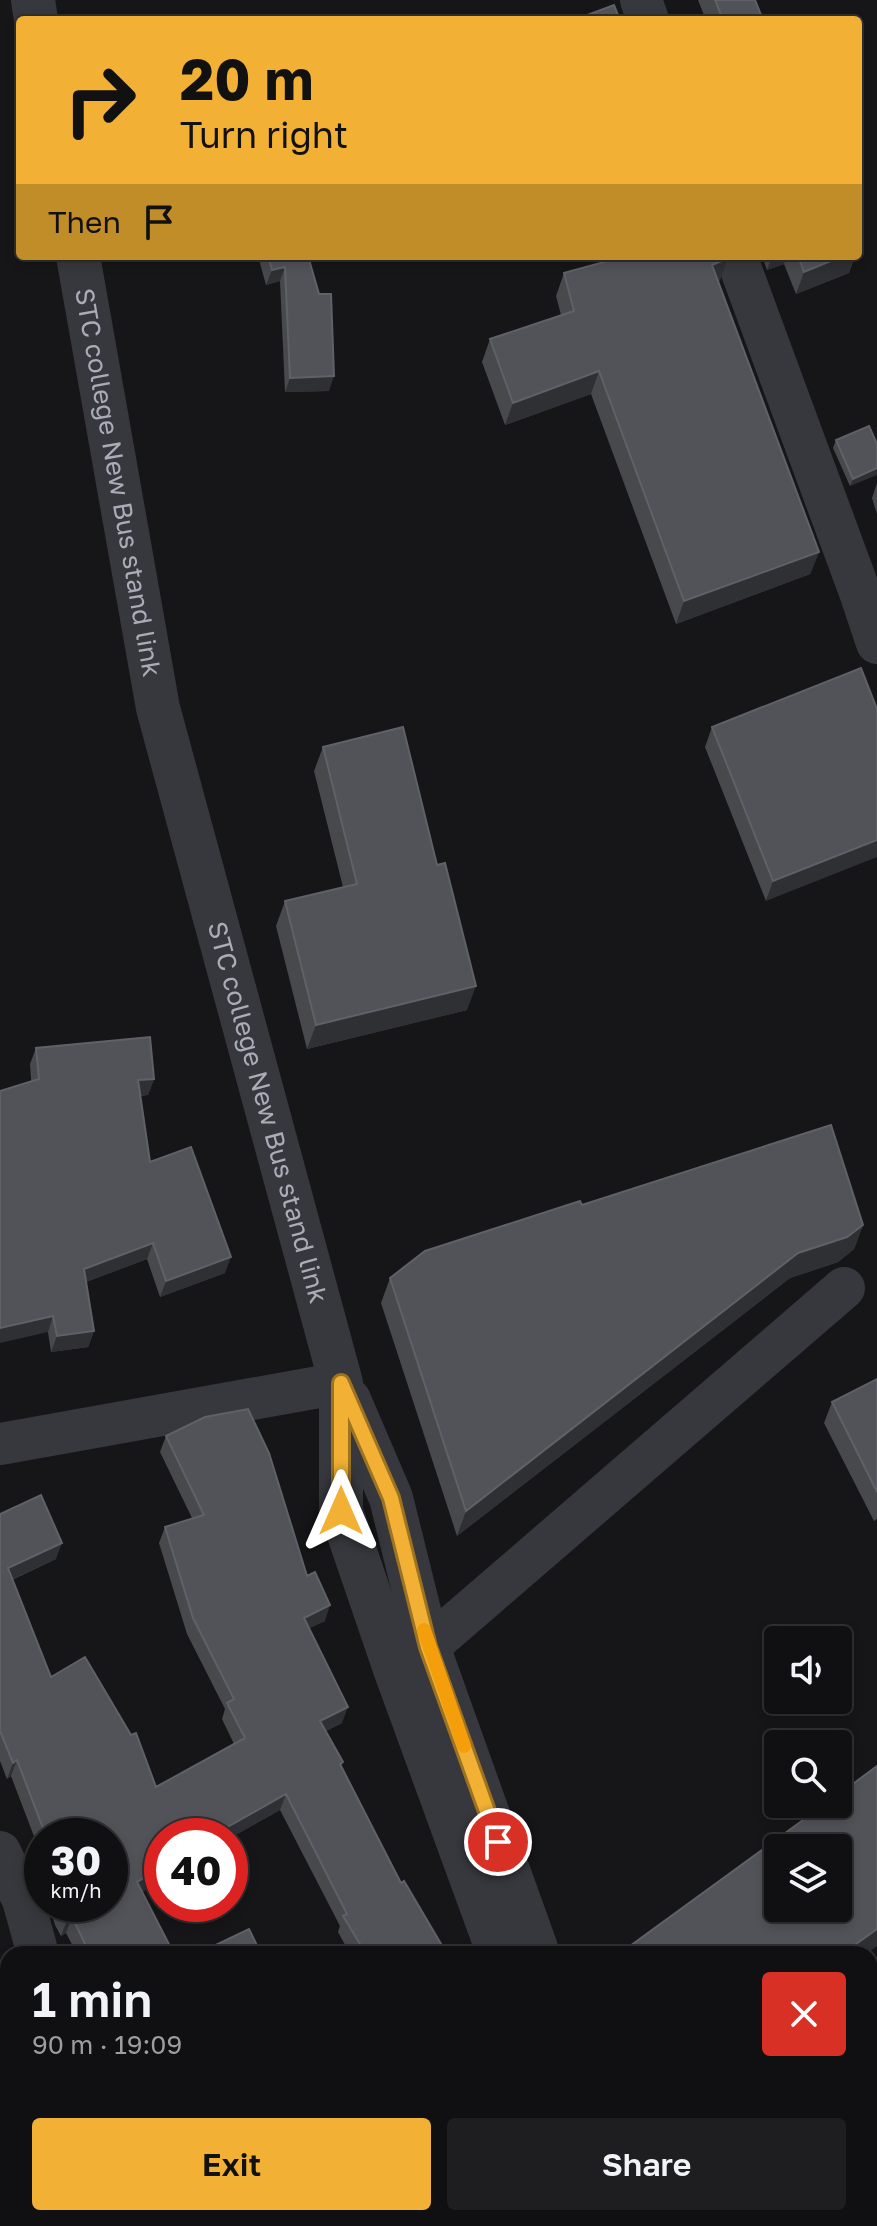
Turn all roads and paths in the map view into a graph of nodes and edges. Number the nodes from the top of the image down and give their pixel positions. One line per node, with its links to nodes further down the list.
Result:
1 (79, 260): 5 (street, STC college New Bus stand link)
2 (737, 260): 3 (street)
3 (877, 643)
4 (844, 1288): 7 (street)
5 (341, 1383): 6 (street); 7 (street); 10 (street, STC college New Bus stand link)
6 (0, 1444)
7 (428, 1647): 11 (street)
8 (0, 1852): 9 (street)
9 (36, 1946)
10 (496, 1946)
11 (535, 1946)

